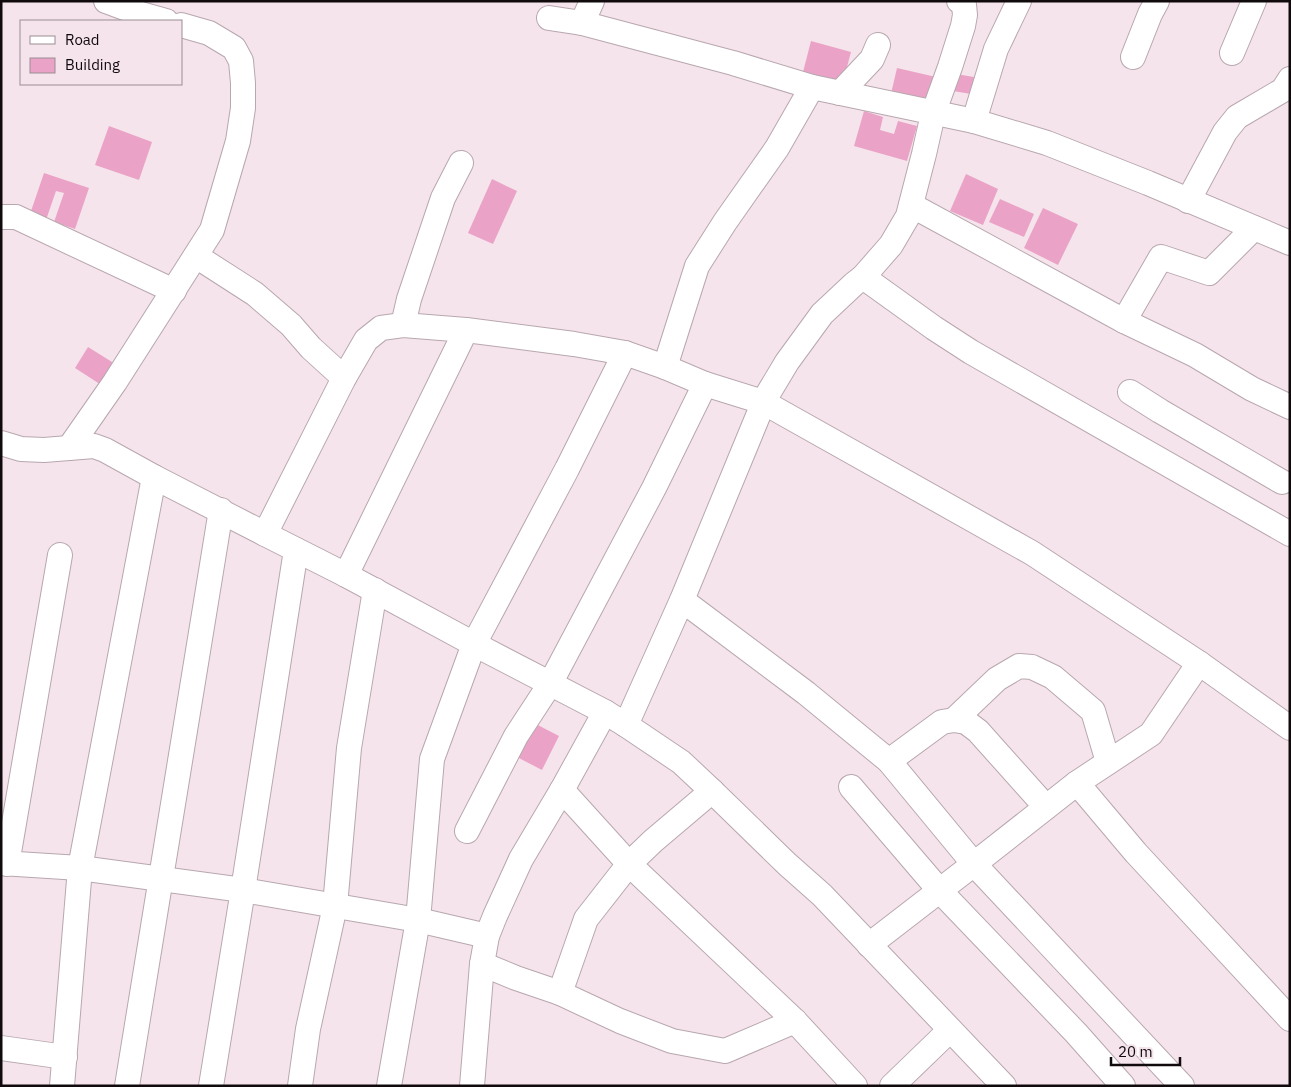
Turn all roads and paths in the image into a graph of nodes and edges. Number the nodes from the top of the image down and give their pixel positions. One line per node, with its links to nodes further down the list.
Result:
1 (106, 1): 8 (street)
2 (592, 1): 9 (street)
3 (959, 1): 17 (street)
4 (1019, 1): 18 (street)
5 (1157, 1): 13 (street)
6 (1254, 1): 12 (street)
7 (549, 18): 9 (street)
8 (162, 20)
9 (582, 23): 14 (street)
10 (182, 25): 25 (street)
11 (878, 45): 16 (street)
12 (1232, 53)
13 (1133, 56)
14 (812, 87): 16 (street); 32 (street)
15 (1288, 88): 20 (street)
16 (840, 93): 17 (street)
17 (932, 114): 18 (street); 21 (street)
18 (974, 122): 20 (street)
19 (461, 163): 29 (street)
20 (1188, 200): 23 (street)
21 (910, 205): 26 (street); 28 (street)
22 (1, 217): 27 (street)
23 (1254, 228): 24 (street); 28 (street)
24 (1290, 243)
25 (196, 256): 27 (street); 33 (street)
26 (864, 277): 36 (street); 44 (street)
27 (174, 291): 39 (street)
28 (1124, 321): 37 (street)
29 (403, 325): 30 (street); 33 (street)
30 (466, 330): 31 (street); 47 (street)
31 (625, 353): 32 (street); 50 (street)
32 (665, 367): 34 (street)
33 (344, 378): 43 (street)
34 (705, 384): 36 (street); 52 (street)
35 (1130, 392): 41 (street)
36 (763, 402): 49 (street); 51 (street)
37 (1290, 407)
38 (1, 444): 39 (street)
39 (68, 448): 40 (street)
40 (154, 477): 42 (street); 68 (street)
41 (1287, 479)
42 (221, 510): 43 (street); 69 (street)
43 (265, 534): 45 (street)
44 (1290, 534)
45 (296, 550): 47 (street); 70 (street)
46 (60, 555): 65 (street)
47 (346, 575): 48 (street)
48 (375, 590): 50 (street); 72 (street)
49 (682, 600): 55 (street); 57 (street)
50 (474, 644): 52 (street); 73 (street)
51 (1199, 662): 56 (street); 58 (street)
52 (550, 684): 53 (street); 64 (street)
53 (605, 712): 55 (street); 61 (street)
54 (954, 720): 57 (street); 58 (street); 63 (street)
55 (626, 725): 62 (street)
56 (1290, 728)
57 (889, 761): 67 (street)
58 (1108, 762): 59 (street)
59 (1077, 783): 63 (street); 78 (street)
60 (850, 787): 71 (street)
61 (562, 790): 66 (street); 74 (street)
62 (712, 791): 66 (street); 75 (street)
63 (1046, 807): 67 (street)
64 (467, 831)
65 (4, 864): 68 (street)
66 (629, 864): 77 (street); 79 (street)
67 (974, 864): 71 (street); 93 (street)
68 (80, 868): 69 (street); 82 (street)
69 (160, 879): 70 (street); 84 (street)
70 (243, 890): 72 (street); 85 (street)
71 (940, 891): 75 (street); 92 (street)
72 (336, 906): 73 (street); 86 (street)
73 (418, 920): 74 (street); 87 (street)
74 (487, 936): 76 (street)
75 (869, 945): 80 (street)
76 (482, 964): 77 (street); 88 (street)
77 (560, 993): 79 (street)
78 (1290, 1019)
79 (795, 1021): 89 (street)
80 (950, 1030): 90 (street); 91 (street)
81 (1, 1048): 82 (street)
82 (65, 1057): 83 (street)
83 (62, 1086)
84 (127, 1086)
85 (211, 1086)
86 (300, 1086)
87 (389, 1086)
88 (472, 1086)
89 (855, 1086)
90 (892, 1086)
91 (1004, 1086)
92 (1123, 1086)
93 (1182, 1086)

